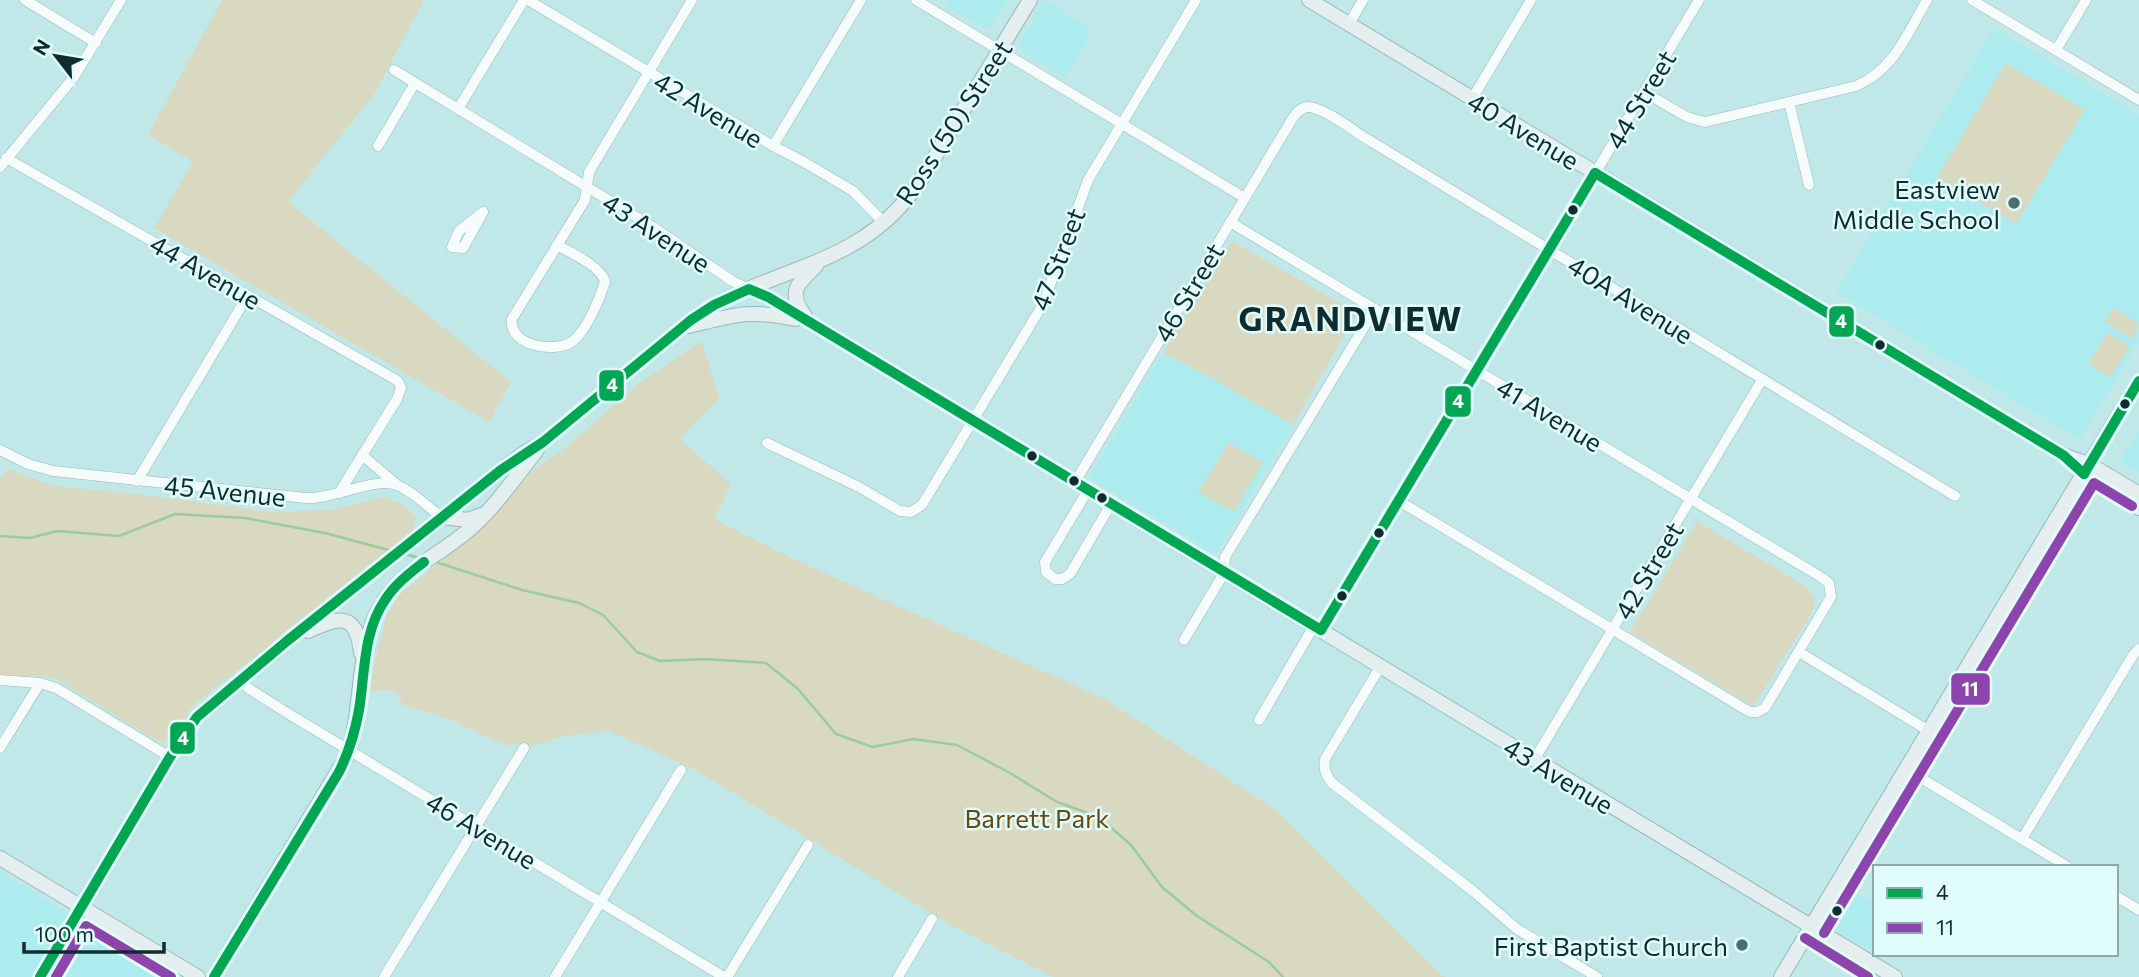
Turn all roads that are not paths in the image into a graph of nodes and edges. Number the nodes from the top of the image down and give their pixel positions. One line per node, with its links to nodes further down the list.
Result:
1 (25, 0): 17 (street)
2 (121, 0): 17 (street)
3 (526, 0): 21 (street, 42 Avenue); 28 (street)
4 (692, 0): 21 (street)
5 (861, 0): 31 (street)
6 (916, 0): 19 (street)
7 (1030, 0): 19 (main road, Ross (50) Street)
8 (1196, 0): 29 (street, 47 Street)
9 (1309, 0): 16 (main road, 40 Avenue)
10 (1363, 0): 16 (street)
11 (1531, 0): 24 (street)
12 (1699, 0): 23 (street, 44 Street)
13 (1927, 0): 26 (street)
14 (1972, 0): 18 (street)
15 (2086, 0): 18 (street)
16 (1349, 24): 24 (main road, 40 Avenue)
17 (96, 43): 32 (street)
18 (2056, 50): 25 (street)
19 (999, 51): 29 (street); 38 (main road, Ross (50) Street)
20 (394, 71): 22 (street, 43 Avenue)
21 (648, 72): 31 (street, 42 Avenue); 35 (street)
22 (415, 83): 28 (street, 43 Avenue); 30 (street)
23 (1644, 92): 26 (street); 33 (street, 44 Street)
24 (1472, 99): 33 (main road, 40 Avenue)
25 (2139, 100)
26 (1789, 102): 34 (street)
27 (1305, 107): 36 (street, 46 Street); 40 (street, 40A Avenue)
28 (458, 109): 35 (street, 43 Avenue)
29 (1122, 123): 36 (street); 50 (street, 47 Street)
30 (377, 146)
31 (773, 146): 38 (street, 42 Avenue)
32 (2, 162): 43 (street, 44 Avenue)
33 (1595, 173): 40 (street, 44 Street); 55 (main road, 40 Avenue)
34 (1809, 185)
35 (586, 187): 39 (street); 42 (street, 43 Avenue)
36 (1245, 198): 37 (street, 46 Street)
37 (1230, 222): 44 (street, 41 Avenue); 58 (street, 46 Street)
38 (884, 223): 41 (main road, Ross (50) Street)
39 (557, 245): 39 (street)
40 (1550, 249): 47 (street, 44 Street); 48 (street, 40A Avenue)
41 (822, 260): 42 (main road, Ross (50) Street); 45 (main road)
42 (750, 289): 45 (main road, 43 Avenue); 46 (main road, Ross (50) Street)
43 (248, 295): 54 (street, 44 Avenue); 56 (street)
44 (1375, 309): 47 (street, 41 Avenue); 69 (street)
45 (810, 322): 46 (main road); 50 (main road, 43 Avenue)
46 (681, 328): 51 (main road, Ross (50) Street)
47 (1477, 370): 62 (street, 41 Avenue); 63 (street, 44 Street)
48 (1762, 380): 61 (street, 40A Avenue); 62 (street, 42 Street)
49 (2139, 382): 55 (main road)
50 (973, 421): 52 (street, 47 Street); 58 (main road, 43 Avenue)
51 (543, 442): 66 (main road); 67 (main road, Ross (50) Street)
52 (767, 443)
53 (0, 450): 56 (street, 45 Avenue)
54 (362, 455): 57 (street); 59 (street)
55 (2086, 469): 60 (main road, 40 Avenue); 65 (main road, 40 Avenue); 82 (main road)
56 (137, 481): 59 (street, 45 Avenue)
57 (396, 484): 59 (street, 45 Avenue); 67 (street)
58 (1081, 486): 64 (main road, 43 Avenue); 64 (street, 46 Street)
59 (340, 493)
60 (2139, 495)
61 (1955, 496)
62 (1690, 499): 71 (street, 42 Street); 75 (street, 41 Avenue)
63 (1399, 501): 70 (street, 44 Street); 71 (street)
64 (1111, 504): 69 (main road, 43 Avenue)
65 (2139, 508)
66 (489, 509): 67 (main road); 68 (main road)
67 (442, 517): 68 (main road); 73 (main road, Ross (50) Street)
68 (442, 549): 76 (main road)
69 (1224, 573): 70 (main road, 43 Avenue); 72 (street)
70 (1318, 629): 77 (main road, 43 Avenue); 81 (street, 44 Street)
71 (1612, 630): 75 (street); 87 (street, 42 Street)
72 (1184, 640)
73 (287, 641): 76 (main road); 79 (main road, Ross (50) Street)
74 (2139, 649): 91 (street)
75 (1799, 652): 82 (street)
76 (363, 665): 85 (main road)
77 (1380, 667): 87 (main road, 43 Avenue); 108 (street)
78 (0, 680): 80 (street)
79 (242, 680): 85 (street, 46 Avenue); 86 (main road, Ross (50) Street)
80 (40, 683): 83 (street); 86 (street)
81 (1259, 720)
82 (1929, 731): 88 (main road)
83 (0, 748)
84 (524, 748): 90 (street)
85 (349, 750): 90 (street, 46 Avenue); 103 (main road)
86 (170, 757): 97 (main road, Ross (50) Street)
87 (1534, 760): 100 (main road, 43 Avenue)
88 (1906, 769): 91 (street); 100 (main road)
89 (681, 770): 96 (street)
90 (476, 826): 96 (street, 46 Avenue); 104 (street)
91 (2022, 839): 94 (street)
92 (808, 845): 106 (street)
93 (0, 858): 97 (main road)
94 (2065, 865)
95 (2118, 897): 98 (street)
96 (601, 902): 105 (street); 106 (street, 46 Avenue)
97 (81, 907): 101 (main road, Ross (50) Street); 102 (main road)
98 (2139, 910)
99 (932, 919): 107 (street)
100 (1812, 926): 109 (main road); 110 (main road, 43 Avenue)
101 (40, 977)
102 (198, 977)
103 (214, 977)
104 (384, 977)
105 (555, 977)
106 (726, 977)
107 (898, 977)
108 (1597, 977)
109 (1781, 977)
110 (1895, 977)

